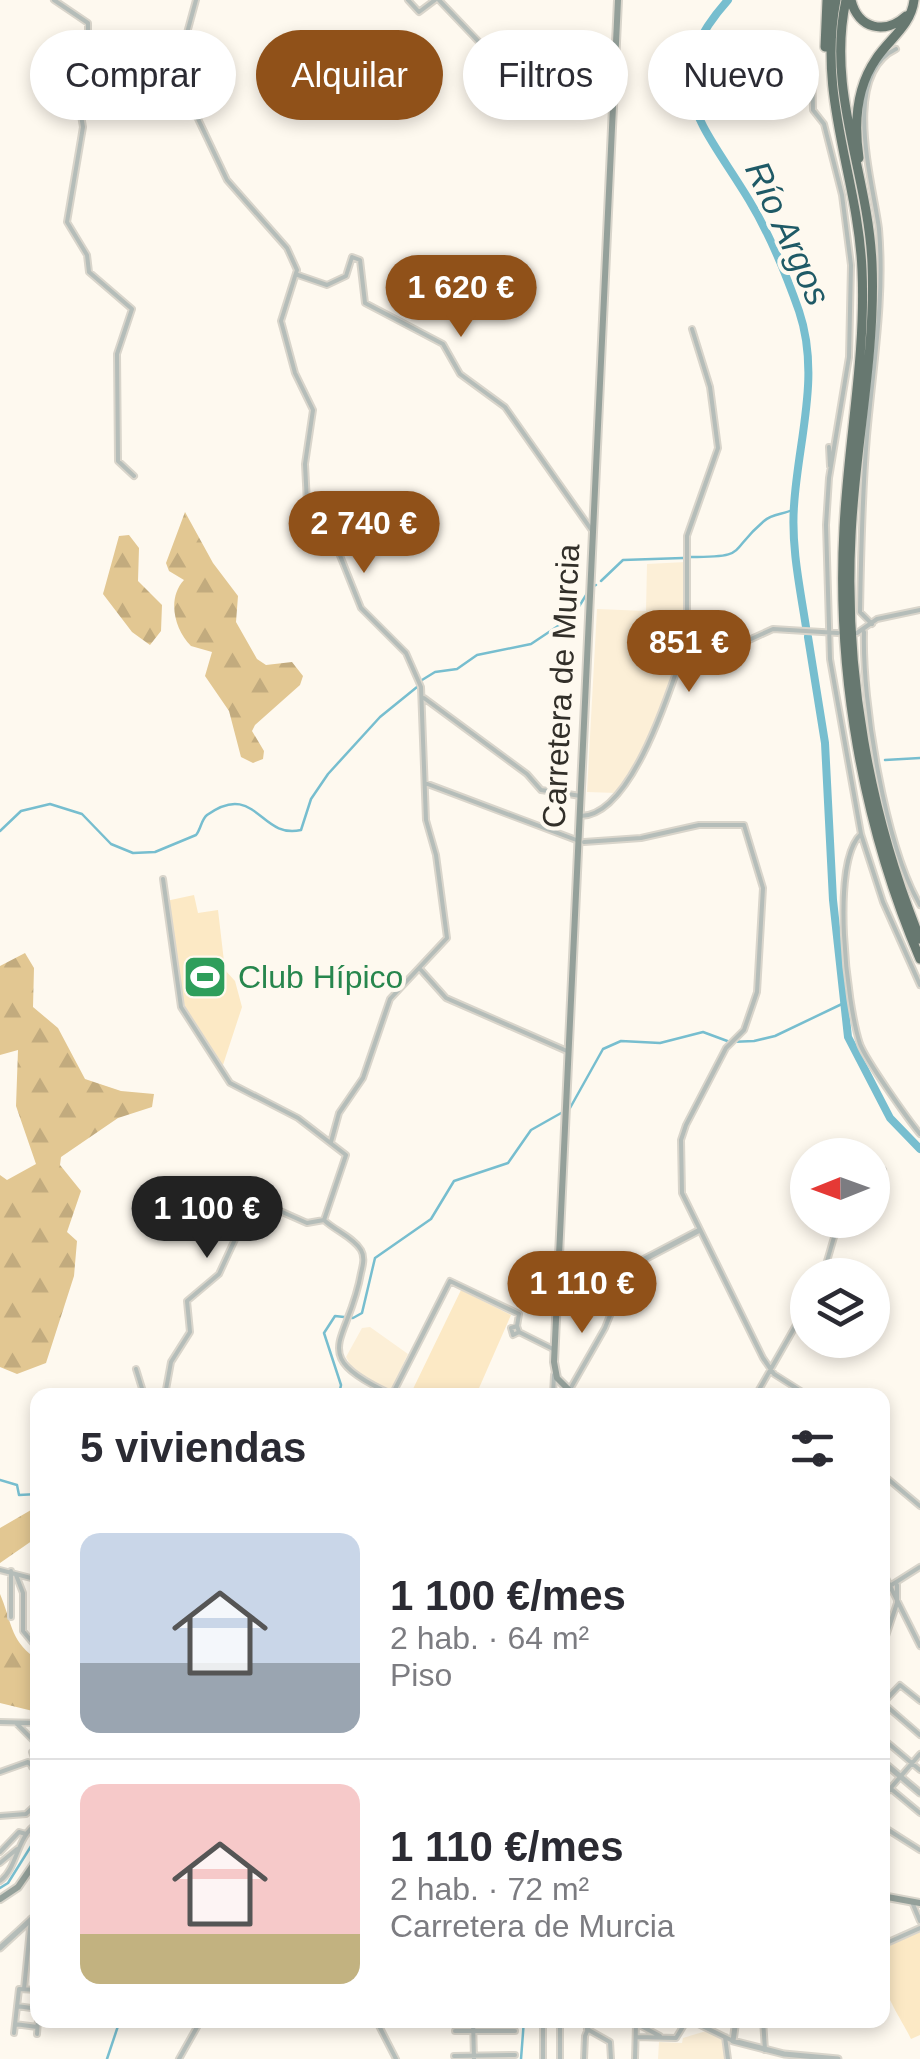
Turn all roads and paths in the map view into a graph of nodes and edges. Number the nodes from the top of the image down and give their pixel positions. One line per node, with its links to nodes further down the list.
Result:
1 (54, 0): 20 (street)
2 (196, 0): 16 (street)
3 (408, 0): 4 (street)
4 (437, 0): 9 (street)
5 (618, 0): 10 (main road, Carretera de Murcia)
6 (827, 0): 12 (highway)
7 (836, 0): 12 (highway)
8 (848, 0): 15 (highway); 15 (highway)
9 (466, 30)
10 (616, 30)
11 (896, 50): 23 (street)
12 (832, 104): 36 (highway)
13 (819, 118): 19 (street)
14 (612, 120): 21 (main road, Carretera de Murcia)
15 (866, 210): 35 (highway)
16 (296, 274): 21 (street); 27 (street)
17 (692, 328): 26 (street)
18 (830, 447): 19 (street)
19 (831, 471): 25 (street)
20 (134, 476)
21 (593, 532): 29 (main road, Carretera de Murcia)
22 (920, 610): 23 (street)
23 (872, 624): 34 (street)
24 (838, 633): 25 (street)
25 (828, 634): 26 (street); 31 (street)
26 (687, 639): 30 (street)
27 (422, 696): 28 (street); 29 (street)
28 (424, 782): 32 (street); 37 (street)
29 (581, 796): 30 (main road, Carretera de Murcia)
30 (580, 816): 32 (main road, Carretera de Murcia)
31 (861, 834): 38 (street); 40 (street)
32 (582, 842): 39 (main road, Carretera de Murcia); 43 (street)
33 (163, 880): 41 (street)
34 (920, 906)
35 (920, 939)
36 (920, 959)
37 (420, 970): 39 (street); 41 (street)
38 (920, 985)
39 (568, 1052): 47 (main road, Carretera de Murcia)
40 (920, 1134)
41 (331, 1142): 42 (street)
42 (324, 1220): 54 (street); 55 (street)
43 (698, 1232): 44 (street); 51 (street)
44 (632, 1266): 45 (street); 46 (street)
45 (607, 1279): 46 (street); 47 (street)
46 (618, 1290): 59 (street)
47 (557, 1305): 49 (main road, Carretera de Murcia)
48 (790, 1338): 51 (street)
49 (554, 1350): 52 (main road, Carretera de Murcia); 56 (street)
50 (136, 1369): 53 (street)
51 (772, 1372): 60 (street); 61 (street)
52 (558, 1385): 57 (street); 58 (main road)
53 (141, 1388)
54 (166, 1388)
55 (377, 1388)
56 (396, 1388)
57 (556, 1388)
58 (563, 1388)
59 (575, 1388)
60 (761, 1388)
61 (796, 1388)
62 (890, 1481): 63 (street)
63 (920, 1506)
64 (920, 1568): 69 (street)
65 (0, 1570): 66 (street)
66 (13, 1573): 67 (street); 74 (street); 75 (street)
67 (30, 1578)
68 (890, 1580): 69 (street)
69 (896, 1587): 70 (street); 71 (street); 72 (street)
70 (890, 1589)
71 (903, 1604): 72 (street); 76 (street)
72 (895, 1607): 73 (street)
73 (890, 1611)
74 (11, 1618)
75 (30, 1640)
76 (920, 1646)
77 (890, 1695): 78 (street)
78 (920, 1701)
79 (890, 1709): 83 (street)
80 (0, 1722): 81 (street)
81 (16, 1723): 82 (street); 84 (street)
82 (30, 1723)
83 (920, 1735)
84 (29, 1741)
85 (890, 1745): 88 (street)
86 (920, 1754): 88 (street)
87 (30, 1764): 91 (street)
88 (912, 1764): 90 (street); 92 (street)
89 (890, 1767): 92 (street)
90 (920, 1770)
91 (0, 1772)
92 (901, 1776): 93 (street); 94 (street)
93 (890, 1788): 96 (street)
94 (920, 1792)
95 (30, 1810): 97 (street)
96 (920, 1813)
97 (0, 1816)
98 (30, 1830): 100 (street)
99 (890, 1831): 102 (street)
100 (26, 1834): 103 (street); 105 (street)
101 (920, 1836): 102 (street)
102 (913, 1844): 104 (street)
103 (17, 1849): 106 (street); 108 (street)
104 (920, 1850)
105 (0, 1852)
106 (0, 1864)
107 (30, 1870): 110 (main road)
108 (0, 1881)
109 (890, 1897): 111 (main road)
110 (0, 1899)
111 (916, 1902): 113 (street)
112 (30, 1919): 116 (street)
113 (920, 1924): 115 (street)
114 (30, 1926): 117 (street)
115 (890, 1941)
116 (0, 1948)
117 (22, 1989): 118 (street); 119 (street)
118 (30, 1990)
119 (17, 2006): 120 (street); 121 (street)
120 (30, 2007)
121 (15, 2024): 122 (street); 137 (street)
122 (30, 2026)
123 (196, 2028): 146 (street)
124 (380, 2028): 147 (street)
125 (544, 2028): 148 (street)
126 (560, 2028): 149 (street)
127 (634, 2028): 138 (street)
128 (645, 2028): 140 (street)
129 (684, 2028): 140 (street)
130 (706, 2028): 139 (street)
131 (735, 2028): 141 (street)
132 (764, 2028): 142 (street)
133 (587, 2030): 150 (street); 151 (street)
134 (455, 2031): 135 (street)
135 (473, 2031): 136 (street); 145 (street)
136 (515, 2031)
137 (14, 2033)
138 (636, 2037): 140 (street); 152 (street)
139 (726, 2037): 141 (street); 153 (street)
140 (664, 2038)
141 (733, 2041): 142 (street)
142 (766, 2051): 154 (street)
143 (515, 2055): 145 (street)
144 (454, 2056): 145 (street)
145 (474, 2057)
146 (178, 2059)
147 (396, 2059)
148 (543, 2059)
149 (560, 2059)
150 (584, 2059)
151 (611, 2059)
152 (635, 2059)
153 (728, 2059)
154 (838, 2059)

